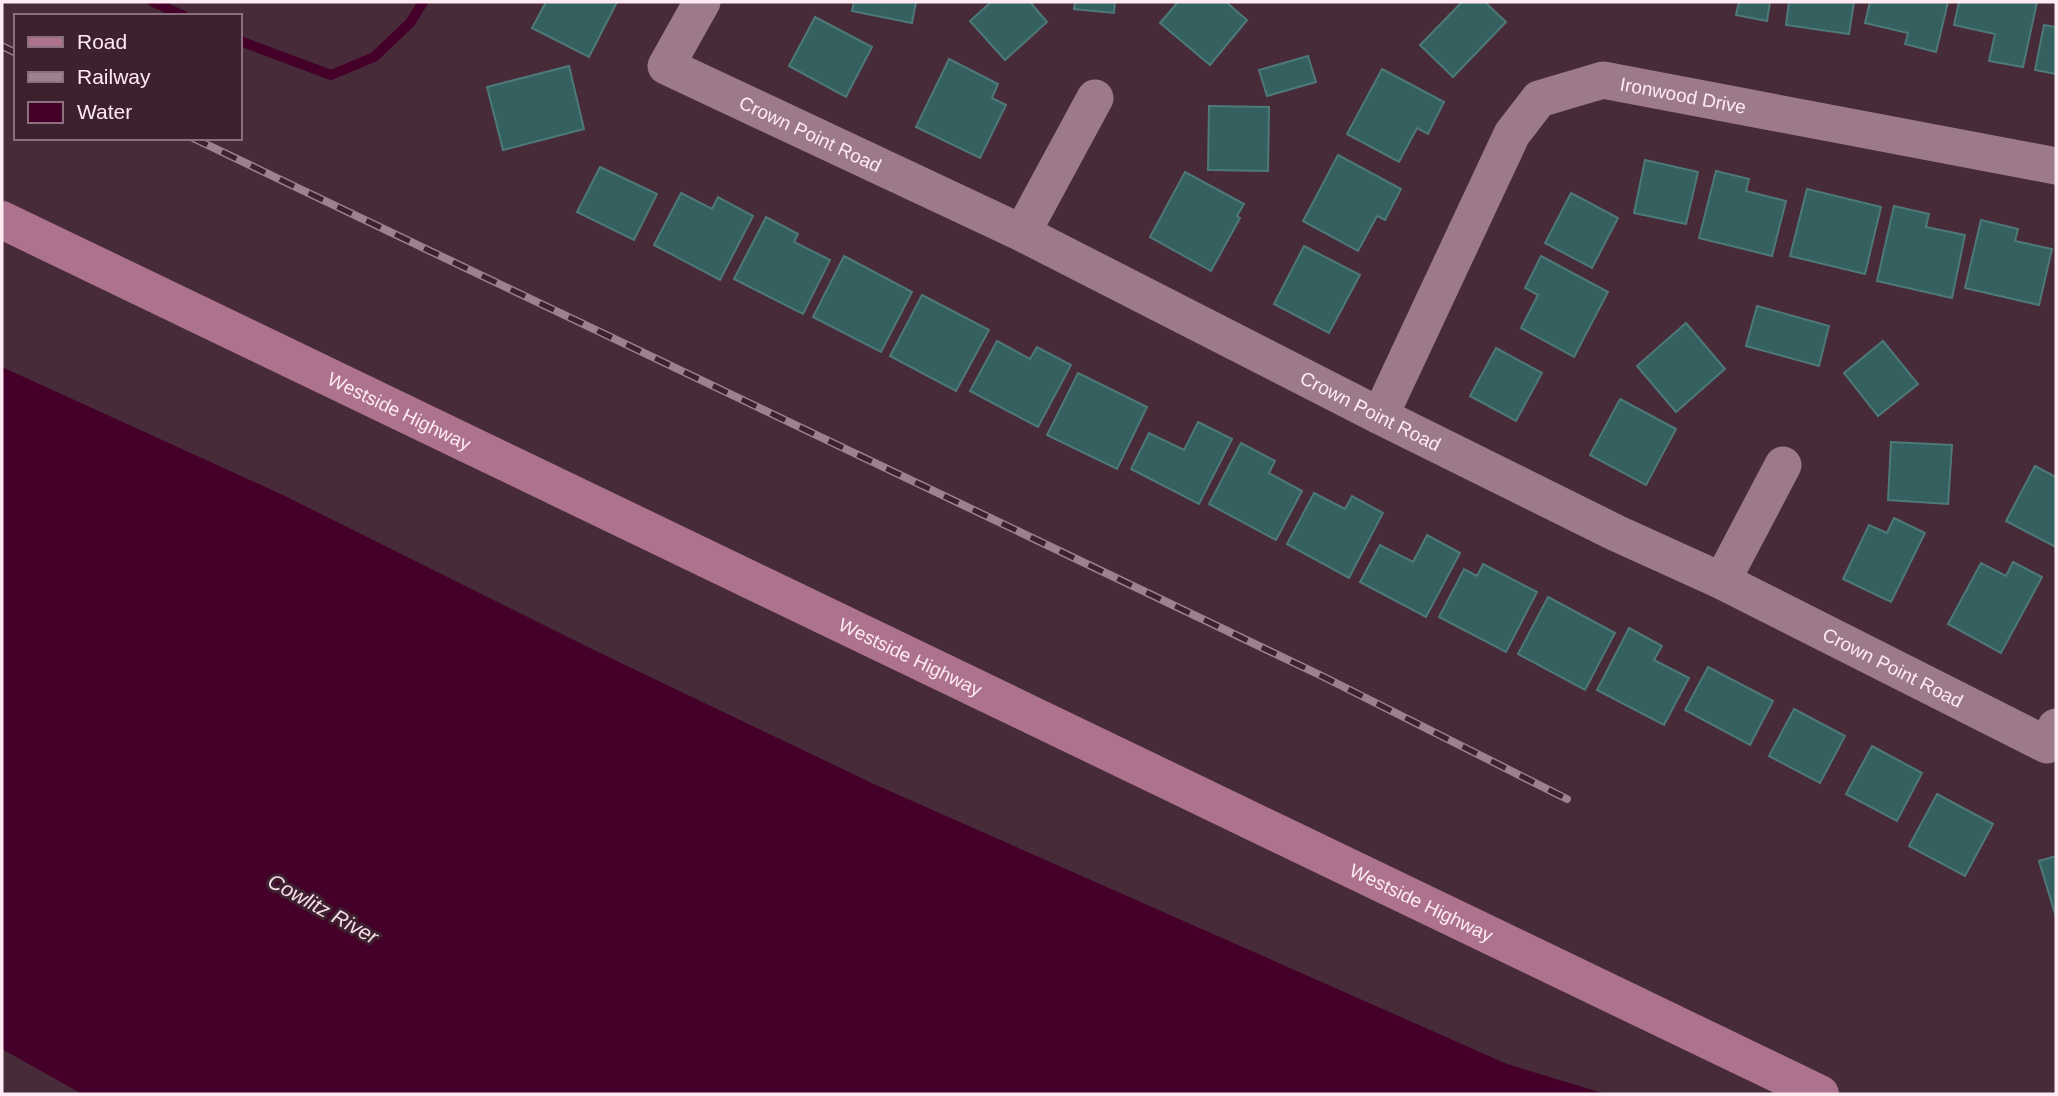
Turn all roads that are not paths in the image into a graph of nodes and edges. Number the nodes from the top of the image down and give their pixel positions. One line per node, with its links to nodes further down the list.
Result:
1 (702, 2): 5 (street, Crown Point Road)
2 (1095, 98): 5 (street)
3 (2056, 166): 6 (street, Ironwood Drive)
4 (2, 220): 10 (main road, Westside Highway)
5 (1022, 233): 6 (street, Crown Point Road)
6 (1380, 416): 8 (street, Crown Point Road)
7 (1783, 465): 8 (street)
8 (1721, 581): 9 (street, Crown Point Road)
9 (2056, 727)
10 (1820, 1094)

